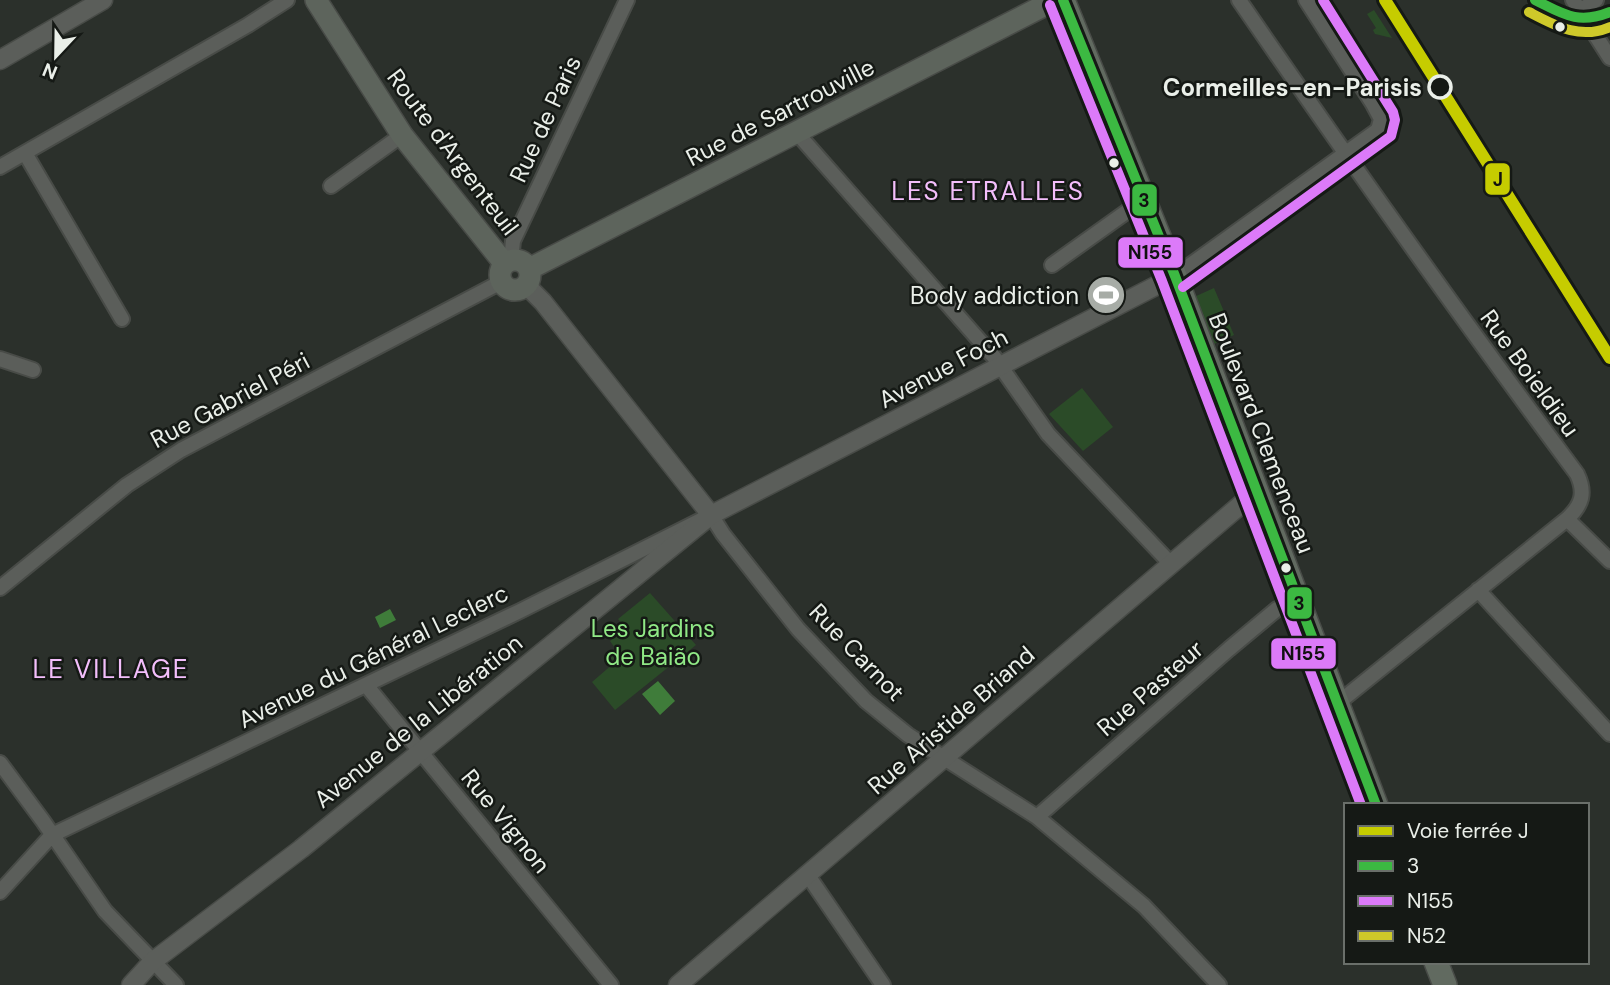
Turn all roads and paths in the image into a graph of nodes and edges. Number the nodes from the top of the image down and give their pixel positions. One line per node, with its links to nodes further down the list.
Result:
1 (103, 0): 12 (street)
2 (287, 0): 15 (street)
3 (316, 0): 14 (main road, Route d'Argenteuil)
4 (627, 0): 21 (street, Rue de Paris)
5 (1055, 0): 13 (main road, Rue de Sartrouville)
6 (1063, 0): 19 (main road, Boulevard Clemenceau)
7 (1240, 0): 16 (street, Rue Boieldieu)
8 (1306, 0): 16 (street, Avenue Foch)
9 (1596, 0): 10 (street)
10 (1577, 6): 11 (street)
11 (1610, 58)
12 (0, 60)
13 (797, 133): 21 (main road, Rue de Sartrouville); 25 (street)
14 (402, 135): 18 (street); 21 (main road, Route d'Argenteuil)
15 (25, 153): 17 (street); 23 (street)
16 (1344, 154): 22 (street, Avenue Foch); 29 (street, Rue Boieldieu)
17 (0, 167)
18 (331, 187)
19 (1143, 200): 20 (street); 22 (main road, Boulevard Clemenceau)
20 (1052, 265)
21 (514, 272): 28 (street, Rue Carnot); 32 (street, Rue Gabriel Péri)
22 (1175, 276): 25 (street, Avenue Foch); 27 (main road, Boulevard Clemenceau)
23 (122, 320)
24 (0, 359): 26 (street)
25 (999, 366): 28 (street, Avenue Foch); 31 (street)
26 (33, 370)
27 (1258, 495): 31 (street, Rue Aristide Briand); 34 (main road, Boulevard Clemenceau)
28 (711, 515): 35 (street, Avenue du Général Leclerc); 38 (street, Avenue de la Libération); 39 (street, Rue Carnot)
29 (1567, 519): 30 (street); 33 (street, Rue Boieldieu)
30 (1610, 561)
31 (1171, 564): 39 (street, Rue Aristide Briand)
32 (0, 589)
33 (1478, 590): 36 (street, Rue Boieldieu); 37 (street)
34 (1299, 600): 36 (main road, Boulevard Clemenceau); 42 (street, Rue Pasteur)
35 (366, 685): 38 (street, Rue Vignon); 43 (street, Avenue du Général Leclerc)
36 (1338, 703): 41 (main road, Boulevard Clemenceau)
37 (1610, 734)
38 (419, 751): 46 (street, Avenue de la Libération); 50 (street, Rue Vignon)
39 (943, 758): 42 (street, Rue Carnot); 44 (street, Rue Aristide Briand)
40 (0, 763): 43 (street)
41 (1375, 803)
42 (1037, 817): 53 (street, Rue Carnot)
43 (52, 835): 45 (street); 46 (street)
44 (807, 874): 51 (street, Rue Aristide Briand); 52 (street)
45 (0, 892)
46 (152, 962): 48 (street, Avenue de la Libération); 49 (street)
47 (1437, 964): 54 (main road)
48 (131, 985)
49 (176, 985)
50 (611, 985)
51 (678, 985)
52 (883, 985)
53 (1219, 985)
54 (1445, 985)

